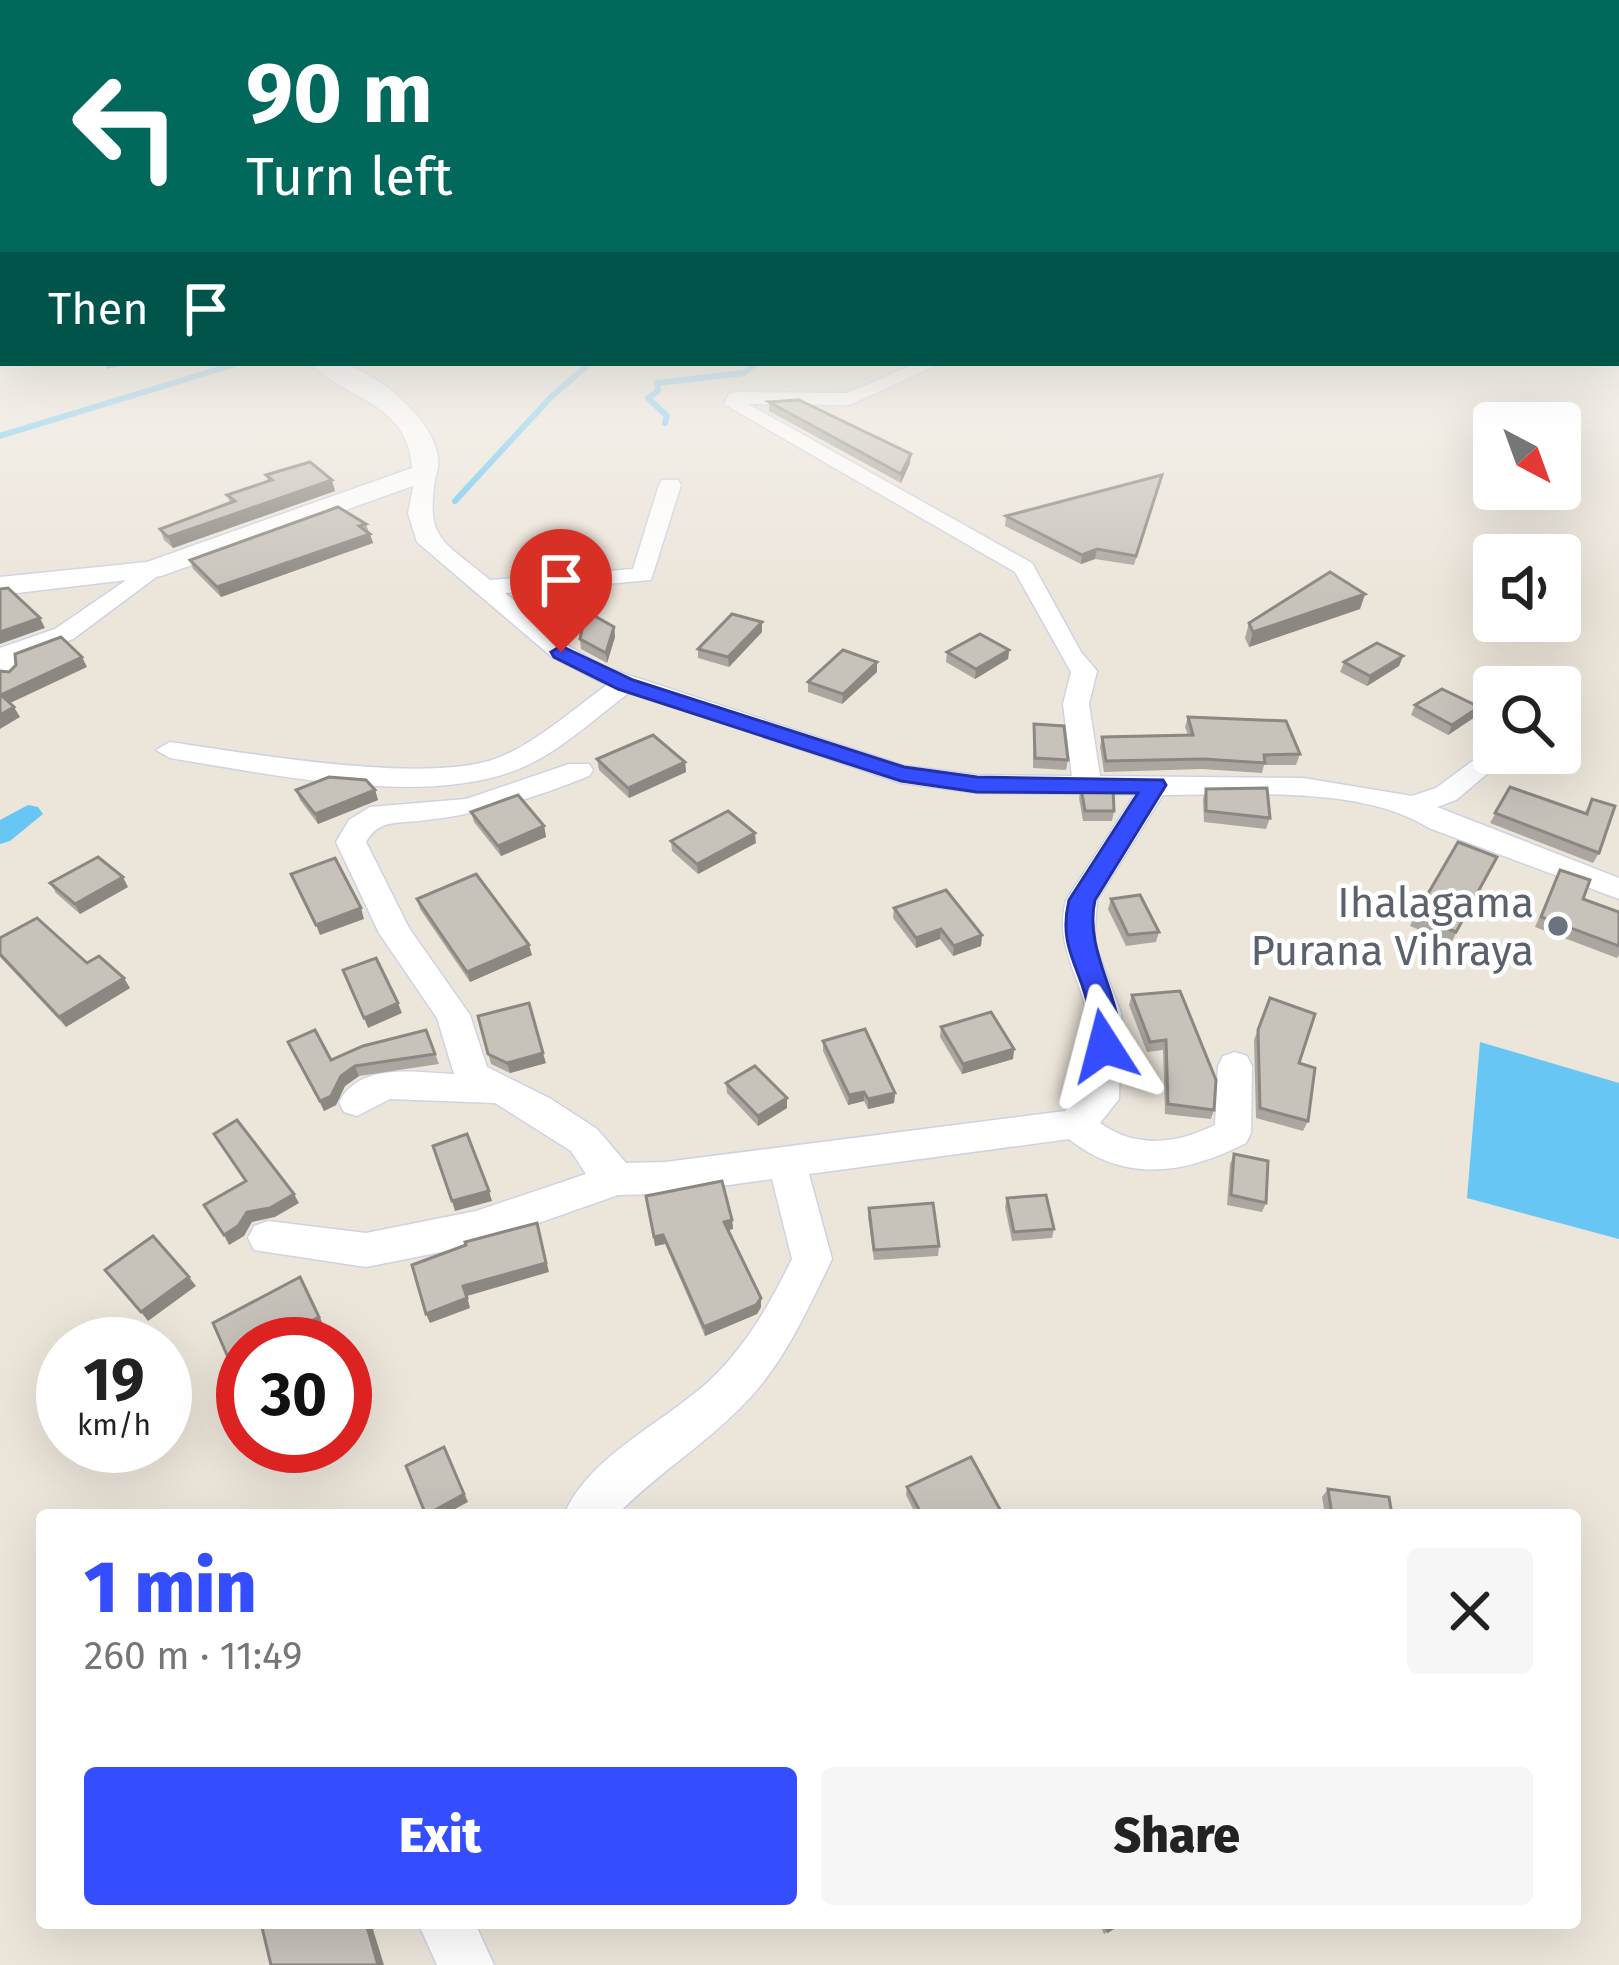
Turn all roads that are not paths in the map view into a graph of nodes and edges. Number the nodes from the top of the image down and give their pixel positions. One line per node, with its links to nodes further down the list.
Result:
1 (399, 412): 3 (street)
2 (748, 412): 13 (street)
3 (427, 472): 5 (street); 7 (street)
4 (670, 484): 7 (street)
5 (152, 570): 6 (street); 8 (street)
6 (0, 586)
7 (486, 587): 9 (street)
8 (5, 672)
9 (625, 684): 10 (street); 13 (street)
10 (170, 750)
11 (579, 770): 18 (street)
12 (1473, 771): 15 (street)
13 (1087, 785): 14 (street)
14 (1155, 785): 15 (street); 20 (street)
15 (1414, 805): 16 (street)
16 (1617, 889)
17 (1234, 1066): 20 (street)
18 (495, 1090): 19 (street); 22 (street)
19 (357, 1102)
20 (1075, 1124): 21 (street)
21 (787, 1163): 22 (street); 24 (street)
22 (618, 1179): 23 (street)
23 (268, 1238)
24 (592, 1509)
25 (449, 1929): 26 (street)
26 (466, 1965)

